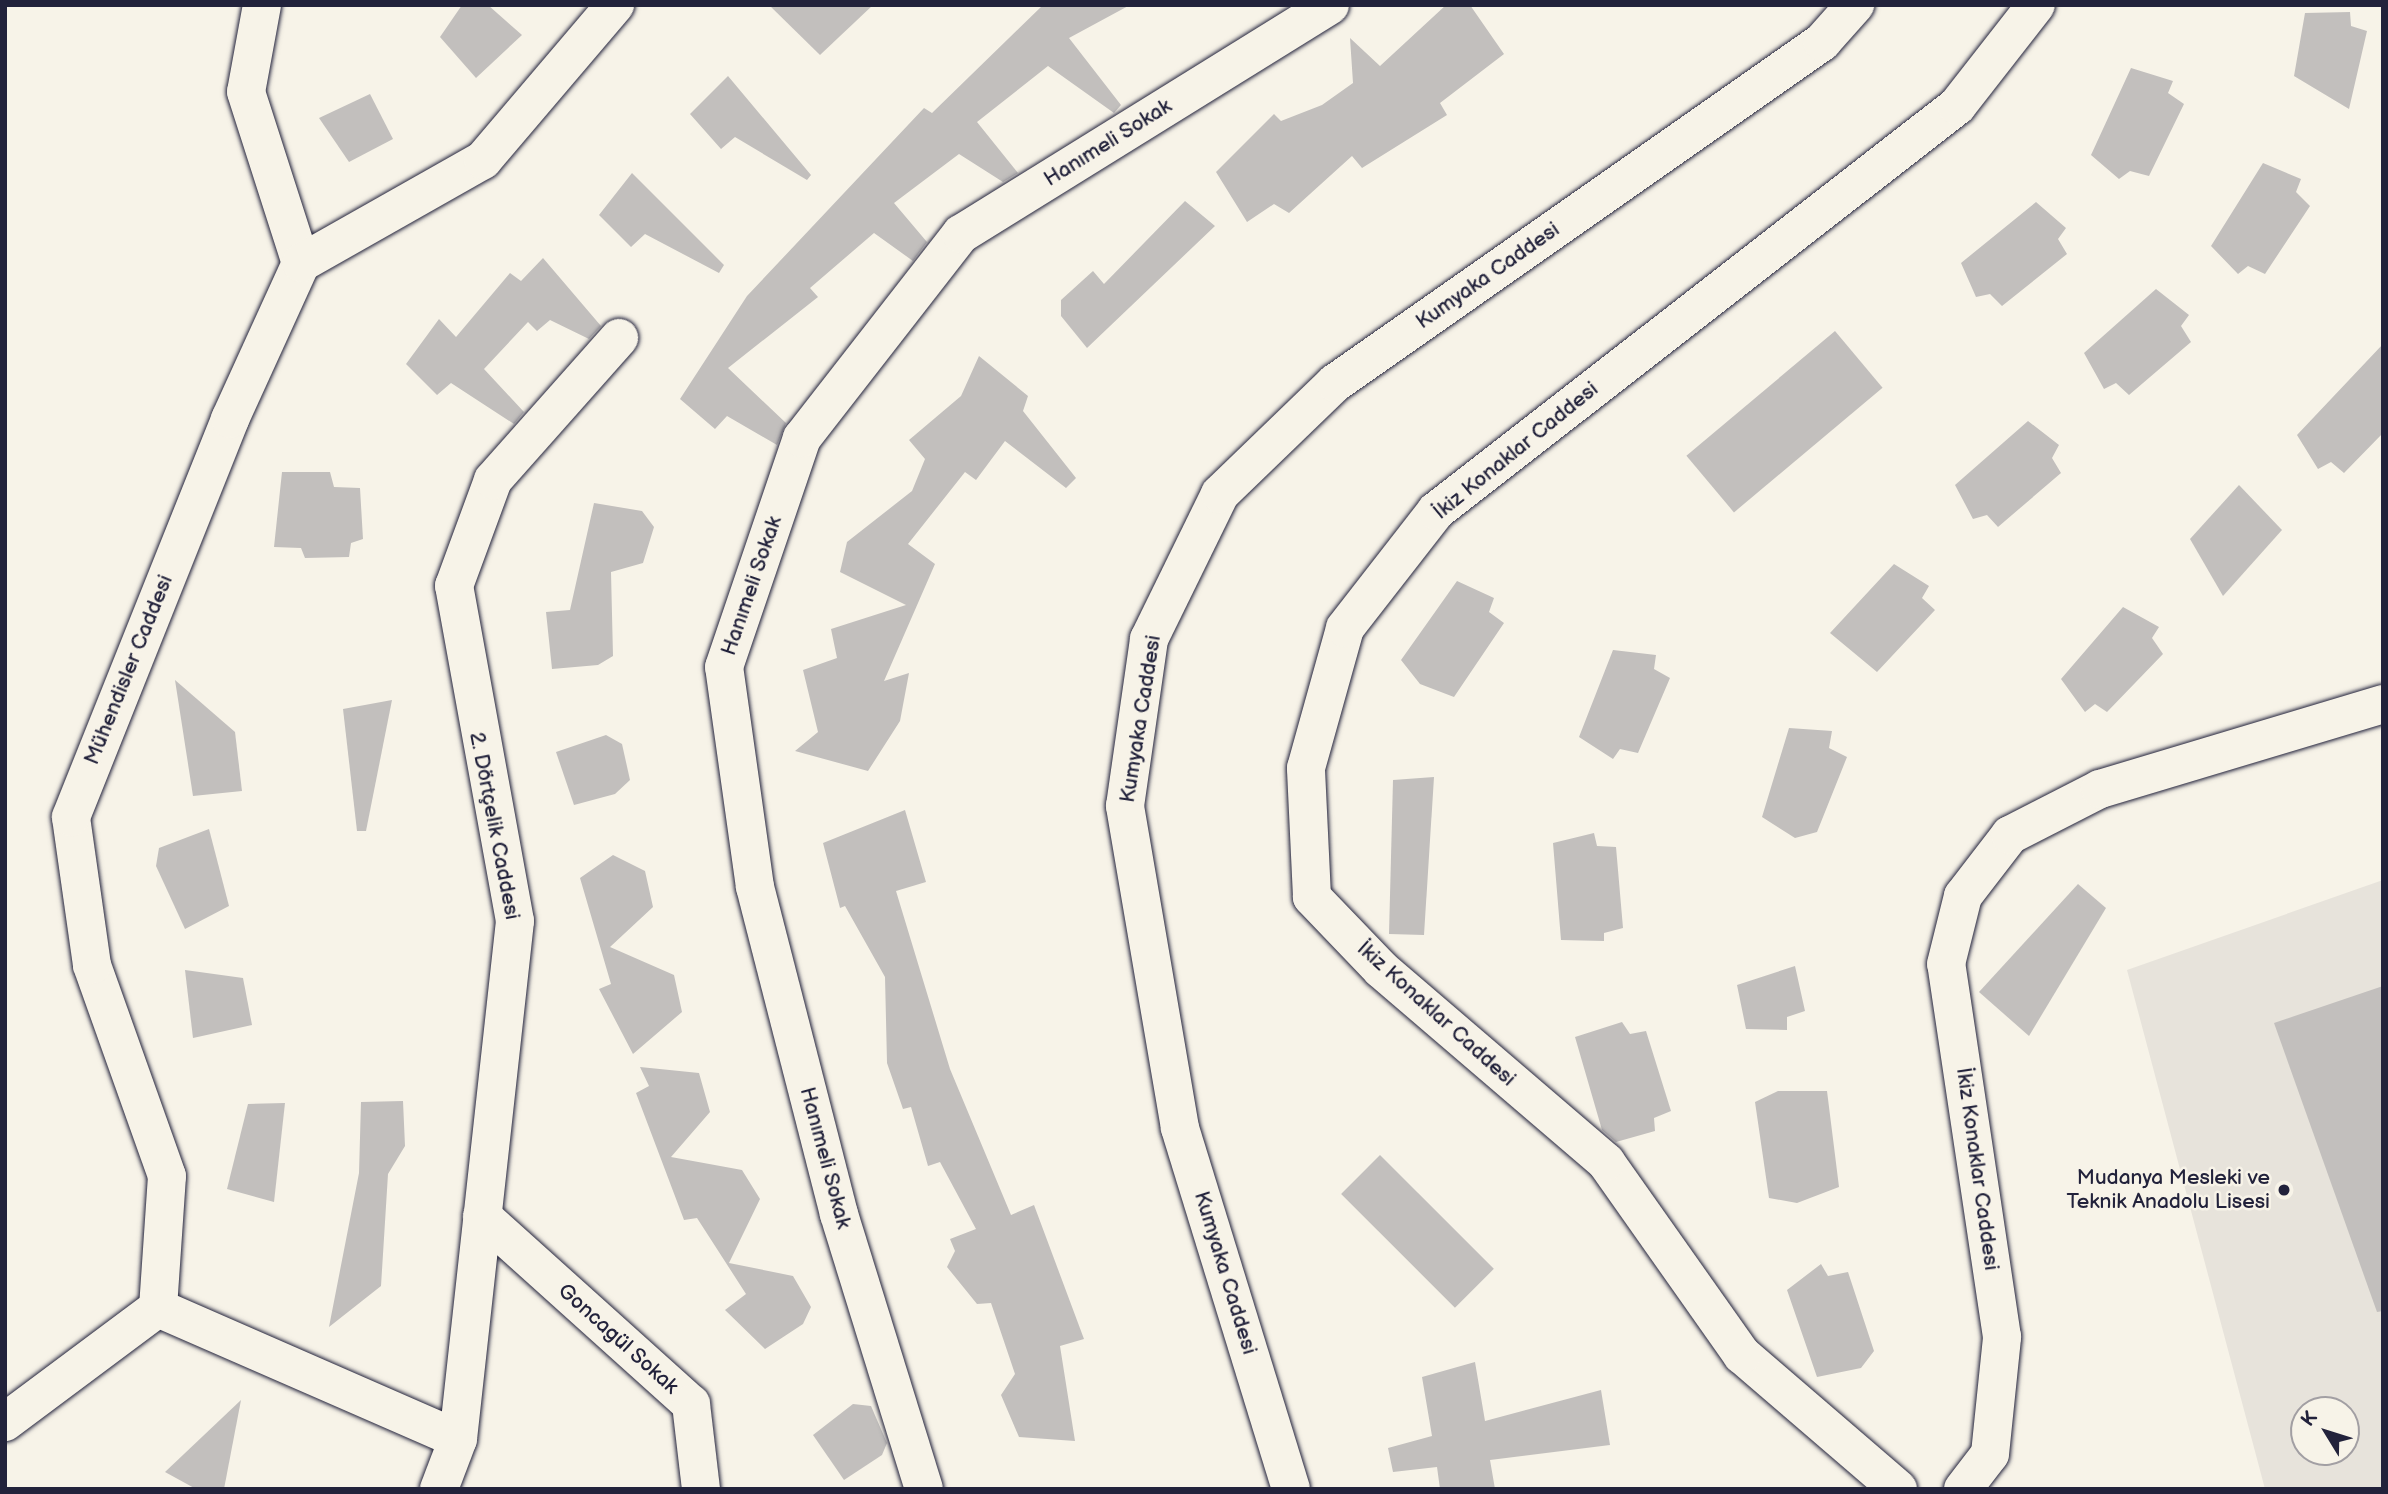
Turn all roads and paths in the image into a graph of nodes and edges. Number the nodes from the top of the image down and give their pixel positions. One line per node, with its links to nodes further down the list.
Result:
1 (262, 5): 6 (street)
2 (615, 5): 6 (street)
3 (1330, 5): 15 (street, Hanımeli Sokak)
4 (1855, 5): 16 (street, Kumyaka Caddesi)
5 (2036, 5): 17 (street, İkiz Konaklar Caddesi)
6 (301, 264): 10 (street, Mühendisler Caddesi)
7 (619, 338): 9 (street, 2. Dörtçelik Caddesi)
8 (2383, 704): 18 (street, İkiz Konaklar Caddesi)
9 (482, 1216): 12 (street, 2. Dörtçelik Caddesi); 14 (street, Goncagül Sokak)
10 (158, 1308): 11 (street); 12 (street)
11 (5, 1422)
12 (458, 1439): 13 (street, 2. Dörtçelik Caddesi)
13 (439, 1489)
14 (701, 1489)
15 (924, 1489)
16 (1291, 1489)
17 (1898, 1489)
18 (1963, 1489)

